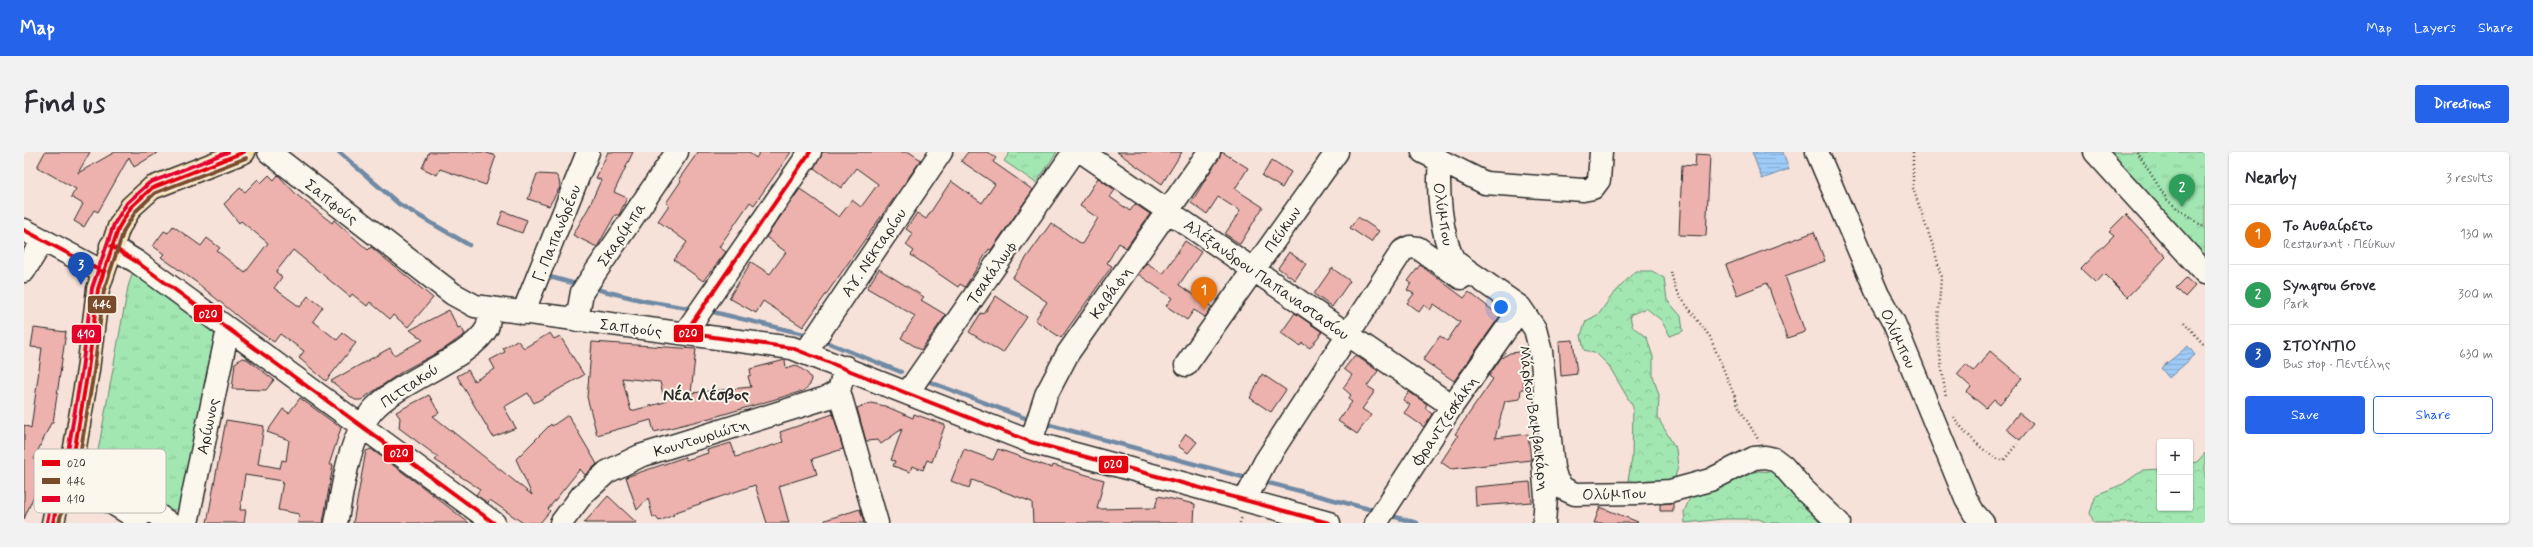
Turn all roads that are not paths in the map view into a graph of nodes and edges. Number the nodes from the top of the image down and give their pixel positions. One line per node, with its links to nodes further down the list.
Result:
1 (244, 152): 18 (main road)
2 (269, 152): 23 (street, Σαπφούς)
3 (588, 152): 24 (street, Γ. Παπανδρέου)
4 (678, 152): 26 (street, Σκαρίμπα)
5 (810, 152): 28 (street)
6 (941, 152): 30 (street, Αγ. Νεκταρίου)
7 (1074, 152): 34 (street, Τσακάλωφ)
8 (1082, 152): 15 (street, Αλέξανδρου Παπαναστασίου)
9 (1209, 152): 15 (street, Καβάφη)
10 (1337, 152): 19 (street, Πεύκων)
11 (1602, 152): 14 (street, Ολύμπου)
12 (1817, 152): 57 (street, Ολύμπου)
13 (2095, 152): 22 (street)
14 (1432, 157): 56 (street, Ολύμπου)
15 (1167, 210): 19 (street, Αλέξανδρου Παπαναστασίου); 37 (street, Καβάφη)
16 (24, 230): 17 (street)
17 (43, 240): 20 (street); 21 (street)
18 (111, 246): 21 (main road); 27 (street)
19 (1253, 270): 29 (street, Αλέξανδρου Παπαναστασίου); 31 (street, Πεύκων)
20 (24, 271)
21 (103, 272): 38 (main road)
22 (2205, 273)
23 (489, 310): 24 (street, Σαπφούς); 36 (street, Πιττακού)
24 (523, 313): 26 (street, Σαπφούς)
25 (1514, 318): 29 (street, Μάρκου Βαμβακάρη); 35 (street, Φραντζεσκάκη); 55 (street, Μάρκου Βαμβακάρη)
26 (576, 320): 28 (street, Σαπφούς)
27 (228, 329): 36 (street); 48 (street, Αρίωνος)
28 (685, 333): 30 (street, Σαπφούς)
29 (1347, 334): 35 (street, Αλέξανδρου Παπαναστασίου); 39 (street)
30 (806, 352): 32 (street, Σαπφούς)
31 (1186, 364)
32 (845, 368): 33 (street); 34 (street, Σαπφούς)
33 (839, 391): 51 (street, Κουντουριώτη); 52 (street)
34 (908, 392): 37 (street, Σαπφούς)
35 (1452, 406): 54 (street, Φραντζεσκάκη)
36 (361, 426): 49 (street, Πιττακού); 50 (street)
37 (1031, 442): 39 (street, Σαπφούς)
38 (74, 449)
39 (1247, 495): 53 (street, Σαπφούς)
40 (55, 513): 44 (main road)
41 (70, 513): 45 (main road)
42 (131, 513): 46 (street)
43 (155, 513): 47 (street)
44 (53, 523)
45 (68, 523)
46 (144, 523)
47 (169, 523)
48 (187, 523)
49 (336, 523)
50 (494, 523)
51 (560, 523)
52 (877, 523)
53 (1329, 523)
54 (1376, 523)
55 (1544, 523)
56 (1839, 523)
57 (1983, 523)

